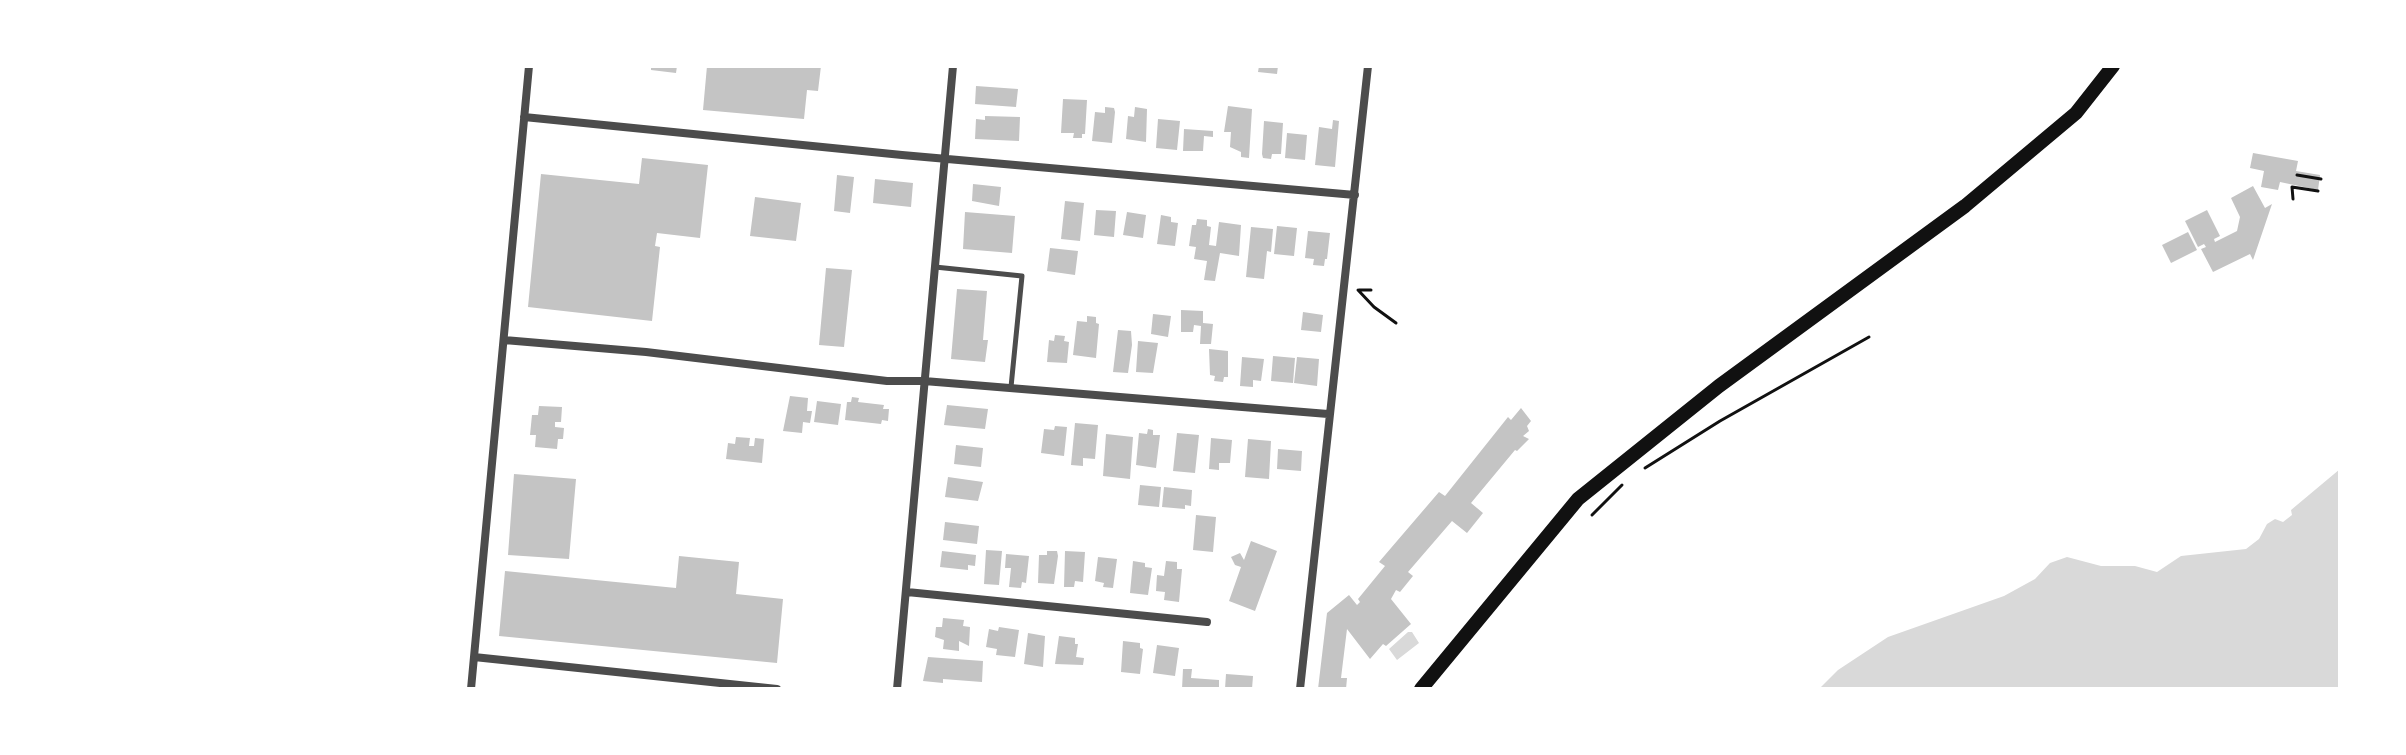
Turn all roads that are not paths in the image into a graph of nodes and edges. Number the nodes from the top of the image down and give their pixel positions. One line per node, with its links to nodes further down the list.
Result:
1 (529, 66): 5 (street)
2 (953, 66): 6 (street)
3 (1368, 66): 7 (street)
4 (2113, 66): 21 (main road)
5 (524, 117): 6 (street); 9 (street)
6 (945, 158): 7 (street); 8 (street)
7 (1355, 195): 12 (street)
8 (935, 267): 10 (street); 11 (lane)
9 (504, 340): 10 (street); 15 (street)
10 (924, 381): 11 (street); 13 (street)
11 (1011, 388): 12 (street)
12 (1328, 414): 20 (street)
13 (907, 592): 14 (street); 19 (street)
14 (1207, 622)
15 (474, 657): 16 (street); 17 (street)
16 (698, 684): 18 (street)
17 (471, 689)
18 (777, 689)
19 (897, 689)
20 (1300, 689)
21 (1421, 689)

